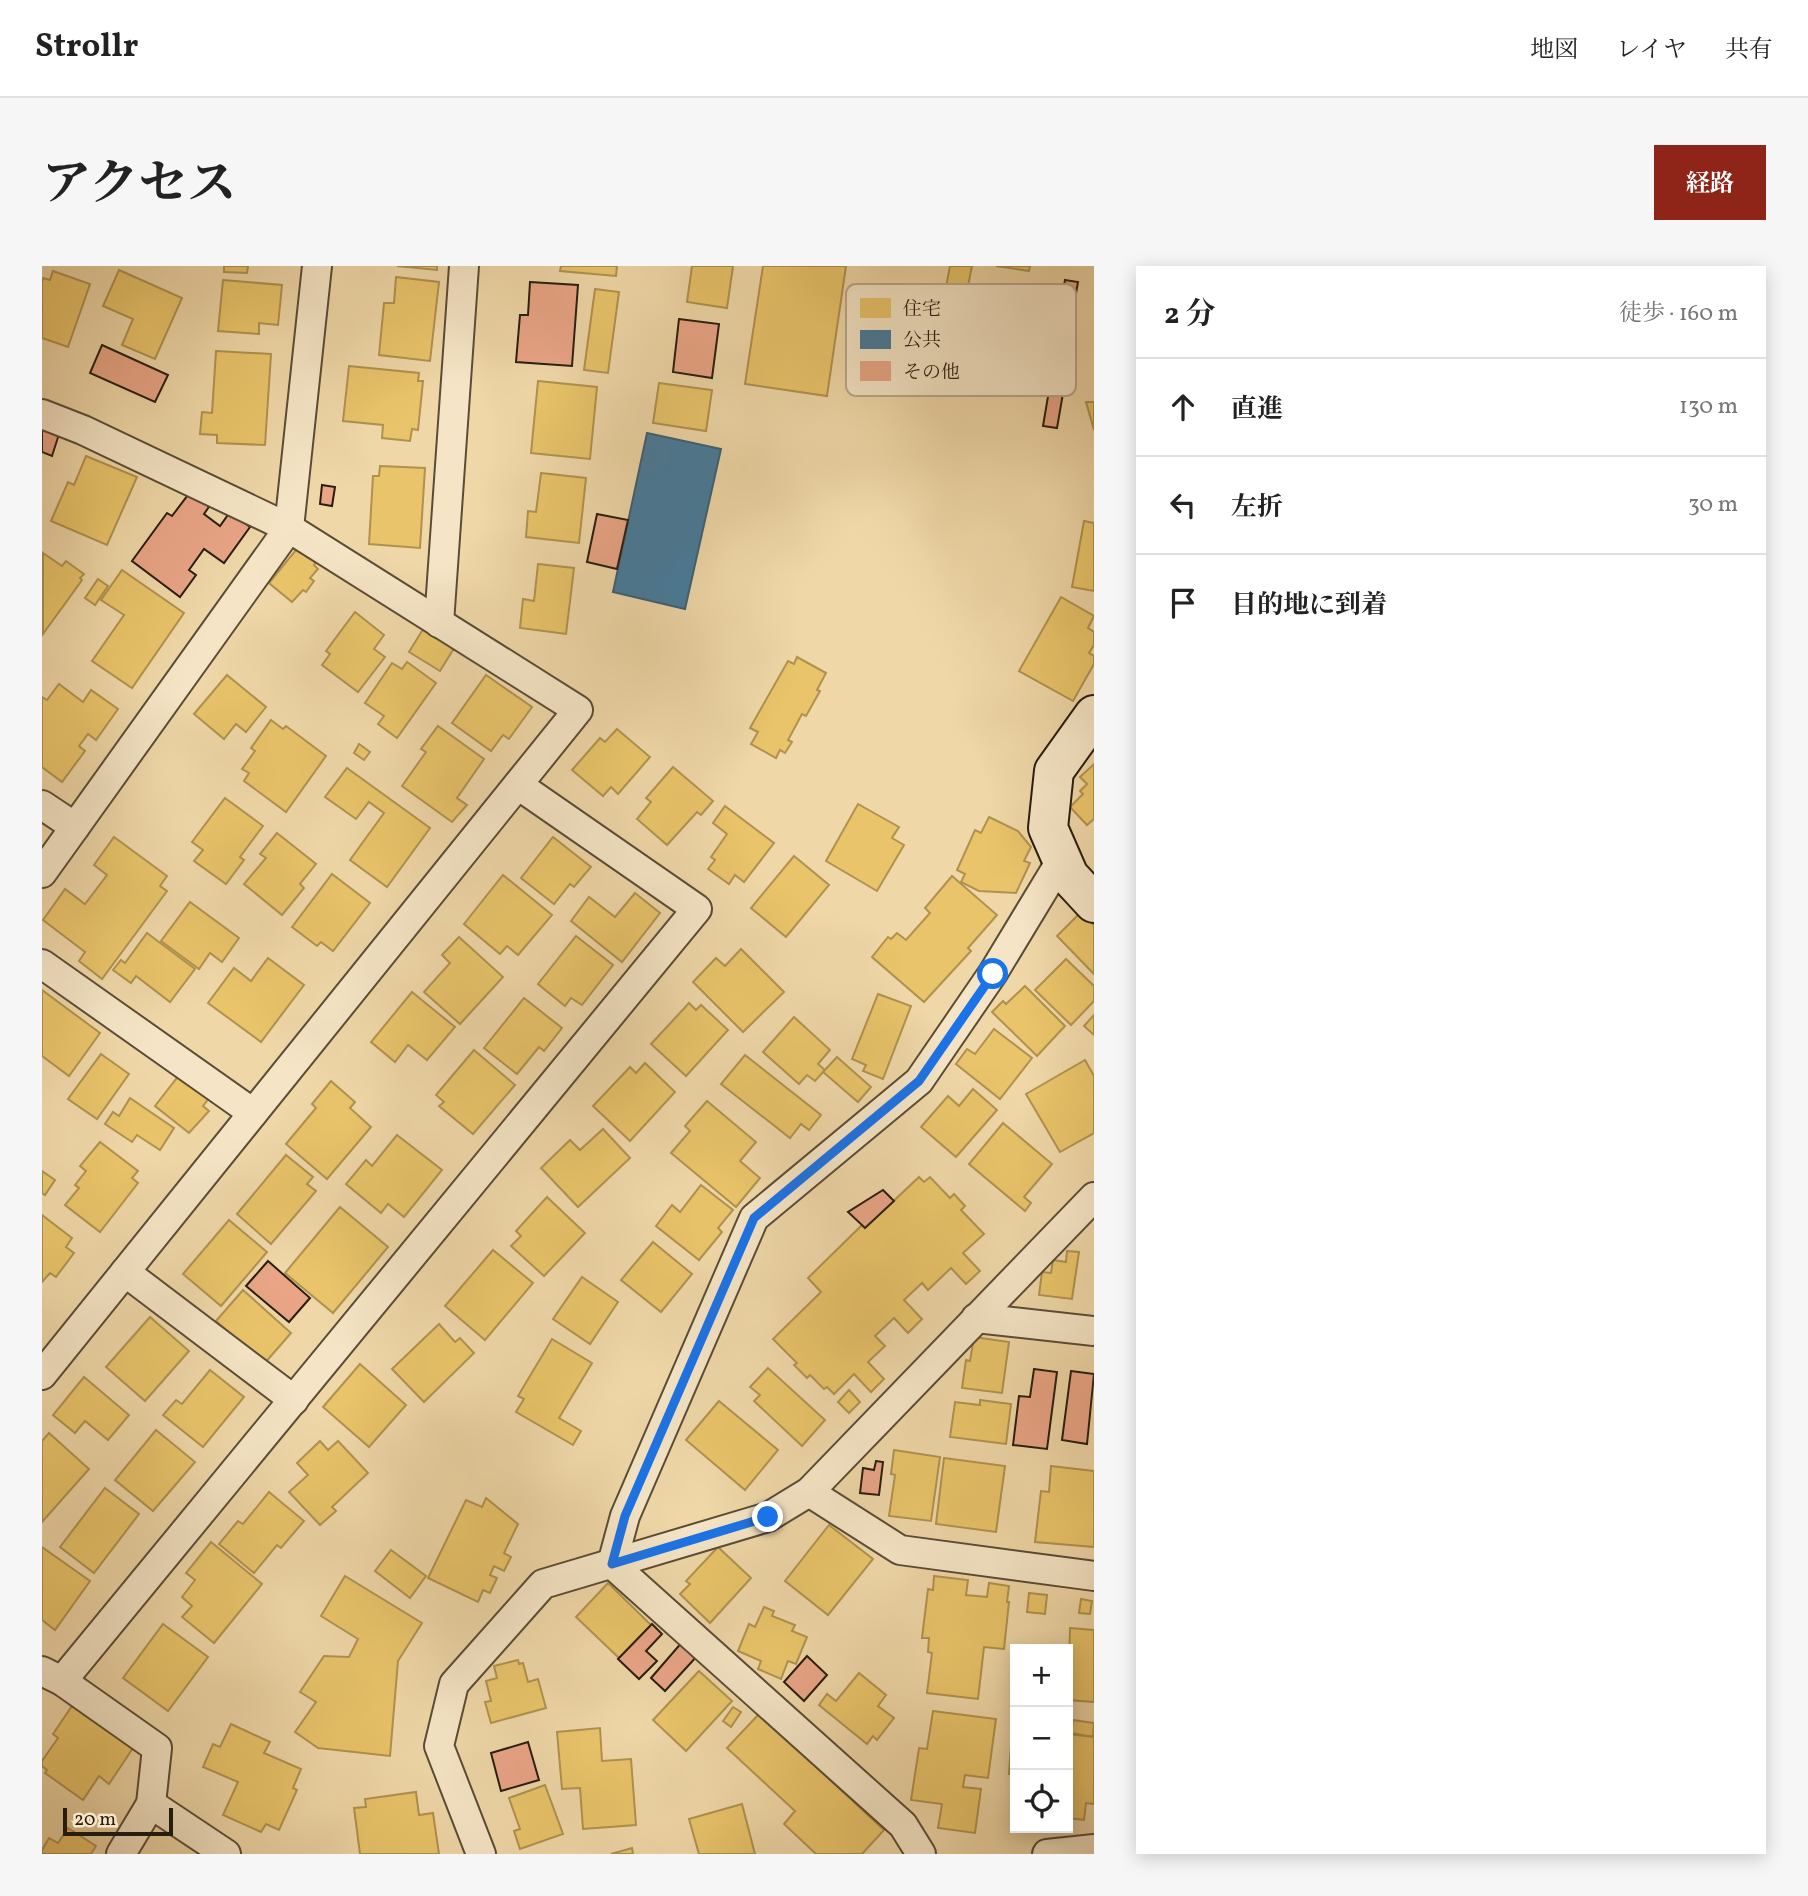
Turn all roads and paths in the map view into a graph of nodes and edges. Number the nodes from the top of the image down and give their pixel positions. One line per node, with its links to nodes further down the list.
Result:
1 (317, 266): 4 (street)
2 (464, 266): 5 (street)
3 (42, 414): 4 (street)
4 (289, 528): 5 (street); 9 (street)
5 (439, 623): 7 (street)
6 (1094, 715): 10 (street)
7 (518, 785): 14 (street); 20 (street)
8 (42, 805): 9 (street)
9 (75, 827): 11 (street)
10 (1062, 859): 12 (street); 22 (street)
11 (42, 873)
12 (1094, 903)
13 (42, 964): 14 (street)
14 (253, 1113): 16 (street)
15 (1094, 1198): 17 (street)
16 (125, 1272): 19 (street); 20 (street)
17 (976, 1318): 18 (street); 21 (street)
18 (1094, 1331)
19 (42, 1375)
20 (294, 1400): 24 (street)
21 (809, 1492): 22 (street); 23 (street)
22 (612, 1564): 29 (street); 30 (street)
23 (1094, 1576)
24 (52, 1676): 25 (street)
25 (152, 1804): 27 (street); 28 (street)
26 (1094, 1849): 31 (street)
27 (121, 1854)
28 (226, 1854)
29 (481, 1854)
30 (921, 1854)
31 (1047, 1854)

